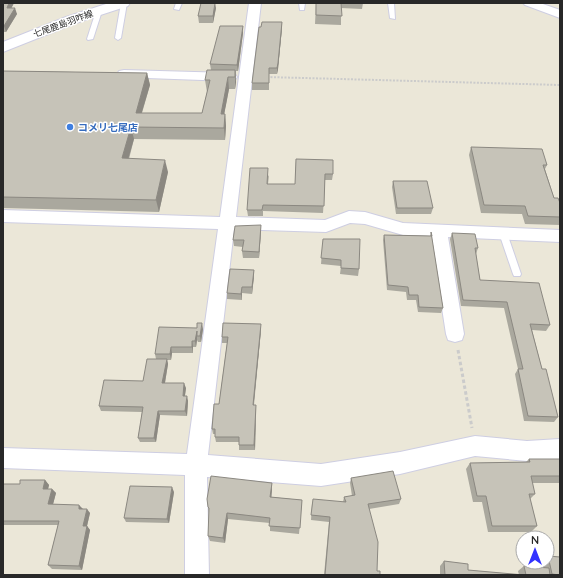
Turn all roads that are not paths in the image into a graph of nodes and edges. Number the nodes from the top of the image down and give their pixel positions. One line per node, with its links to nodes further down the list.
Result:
1 (255, 3): 11 (street)
2 (391, 3): 6 (lane)
3 (529, 3): 5 (street)
4 (115, 5): 7 (lane); 8 (lane); 9 (main road, 七尾鹿島羽咋線)
5 (560, 14)
6 (393, 18)
7 (90, 38)
8 (118, 38)
9 (3, 47)
10 (113, 74): 11 (street)
11 (246, 77): 13 (street)
12 (3, 216): 13 (street)
13 (226, 223): 14 (street); 21 (street)
14 (438, 230): 15 (street); 18 (street)
15 (503, 233): 16 (street); 17 (lane)
16 (560, 236)
17 (517, 274)
18 (455, 334)
19 (560, 449): 21 (street)
20 (3, 458): 21 (street)
21 (196, 465): 22 (street)
22 (197, 575)

